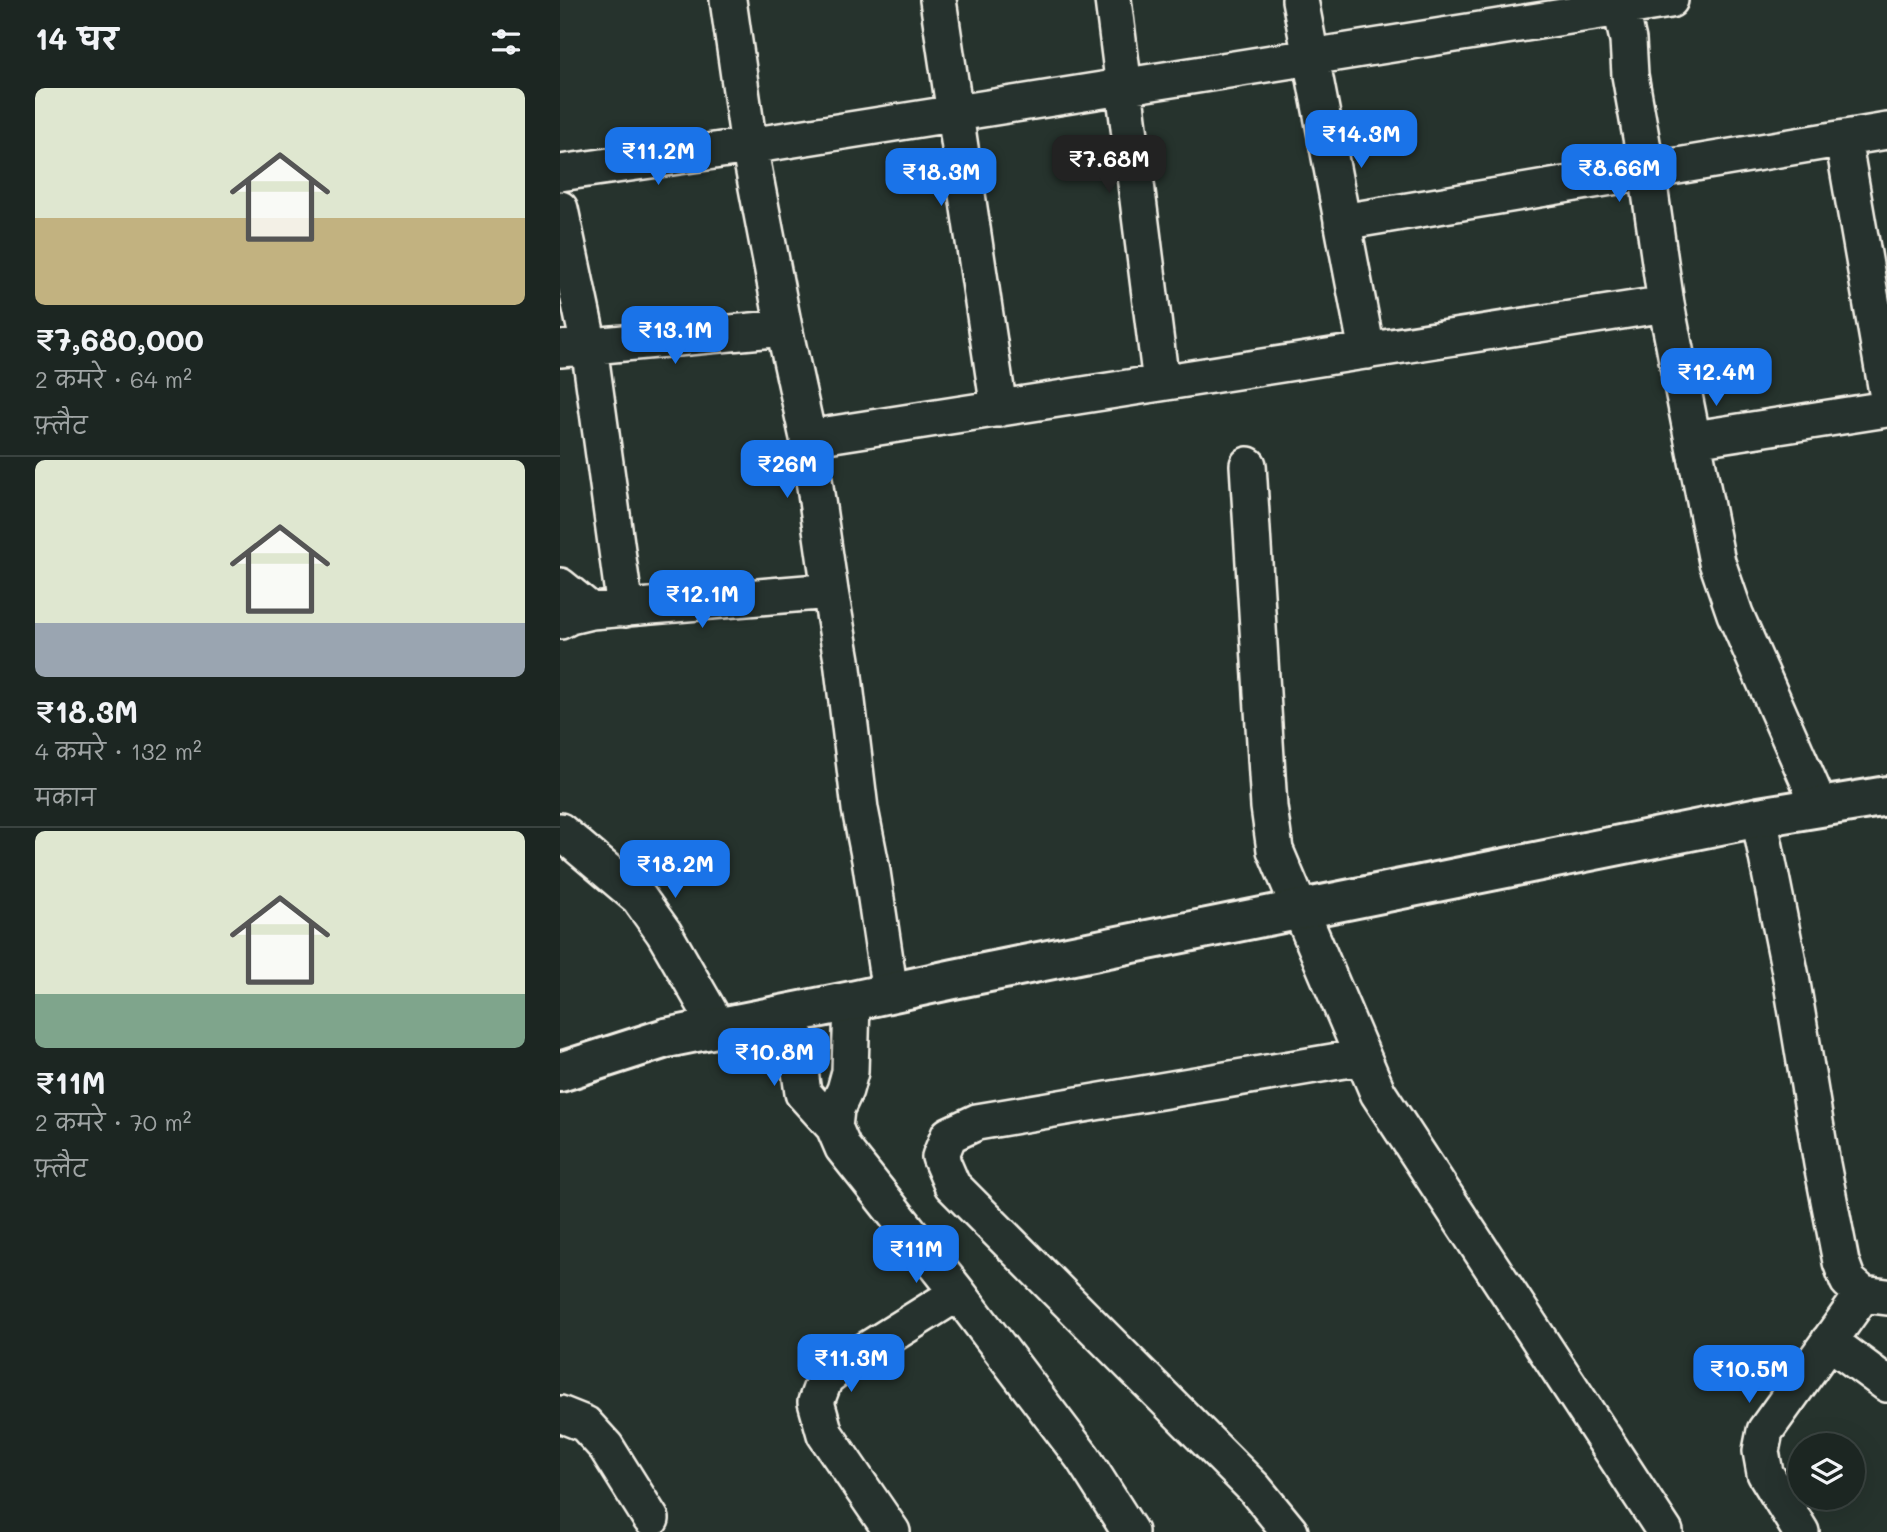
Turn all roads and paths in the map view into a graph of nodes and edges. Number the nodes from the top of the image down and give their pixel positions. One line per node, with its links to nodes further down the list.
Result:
1 (728, 0): 13 (street)
2 (939, 0): 10 (street)
3 (1113, 0): 9 (street)
4 (1300, 0): 8 (street)
5 (1670, 0): 6 (street)
6 (1622, 9): 7 (street); 14 (street)
7 (1523, 12): 8 (street)
8 (1311, 58): 9 (street); 17 (street)
9 (1124, 87): 10 (street); 22 (street)
10 (955, 114): 13 (street); 24 (street)
11 (1887, 131): 12 (street)
12 (1843, 139): 14 (street); 23 (street)
13 (749, 146): 15 (street); 19 (street)
14 (1647, 171): 17 (street); 18 (street)
15 (560, 173)
16 (560, 209): 20 (street)
17 (1342, 222): 21 (street)
18 (1666, 304): 21 (street); 27 (street)
19 (784, 328): 20 (street); 26 (street)
20 (574, 348): 31 (street)
21 (1367, 351): 22 (street)
22 (1161, 383): 24 (street)
23 (1887, 392)
24 (999, 409): 26 (street)
25 (1887, 409): 27 (street)
26 (808, 438): 30 (street)
27 (1694, 439): 33 (street)
28 (1248, 465): 36 (street)
29 (560, 586): 31 (street)
30 (830, 591): 31 (street); 37 (street)
31 (592, 614)
32 (1887, 796): 33 (main road)
33 (1820, 807): 34 (main road)
34 (1759, 817): 36 (main road); 45 (street)
35 (560, 831): 40 (street)
36 (1300, 909): 37 (main road); 41 (street)
37 (890, 993): 38 (main road)
38 (852, 1001): 39 (main road); 43 (street)
39 (792, 1013): 40 (main road); 43 (street)
40 (718, 1027): 42 (main road)
41 (1362, 1057): 52 (street); 53 (street)
42 (560, 1072)
43 (834, 1127): 44 (street)
44 (958, 1293): 50 (street); 51 (street)
45 (1875, 1296): 46 (street)
46 (1829, 1341): 47 (street); 54 (street)
47 (1887, 1384)
48 (560, 1414): 49 (street)
49 (651, 1519)
50 (892, 1532)
51 (1130, 1532)
52 (1290, 1532)
53 (1665, 1532)
54 (1801, 1532)

